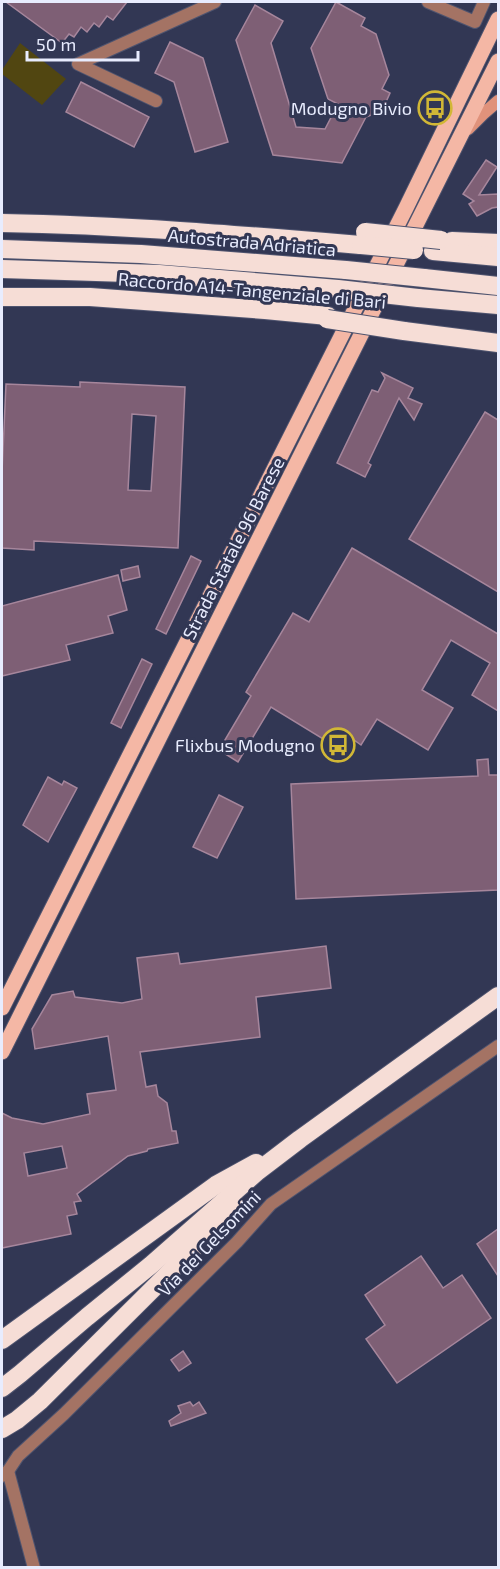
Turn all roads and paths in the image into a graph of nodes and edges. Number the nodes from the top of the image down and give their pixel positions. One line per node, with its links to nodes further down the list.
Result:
1 (215, 2): 6 (street)
2 (428, 2): 3 (street)
3 (484, 2)
4 (498, 19): 21 (main road, Strada Statale 96 Barese)
5 (498, 61): 8 (main road, Strada Statale 96 Barese)
6 (156, 100)
7 (498, 101): 8 (main road)
8 (461, 137): 25 (main road, Strada Statale 96 Barese)
9 (2, 223): 11 (highway, bridge)
10 (498, 243): 11 (highway)
11 (437, 246): 13 (highway)
12 (2, 249): 15 (highway, Autostrada Adriatica, bridge)
13 (498, 257)
14 (2, 269): 17 (highway, bridge)
15 (498, 286)
16 (2, 297): 18 (highway, Raccordo A14-Tangenziale di Bari, bridge)
17 (498, 305)
18 (404, 328): 19 (highway, Raccordo A14-Tangenziale di Bari); 20 (highway)
19 (498, 333)
20 (498, 343)
21 (6, 987): 23 (main road, Strada Statale 96 Barese)
22 (498, 996): 26 (highway)
23 (2, 1008)
24 (498, 1046): 31 (street, Via dei Gelsomini)
25 (2, 1052)
26 (300, 1139): 27 (highway); 28 (highway)
27 (258, 1171): 29 (highway); 30 (highway)
28 (2, 1340)
29 (2, 1388)
30 (2, 1429)
31 (5, 1473): 32 (street)
32 (34, 1568)

